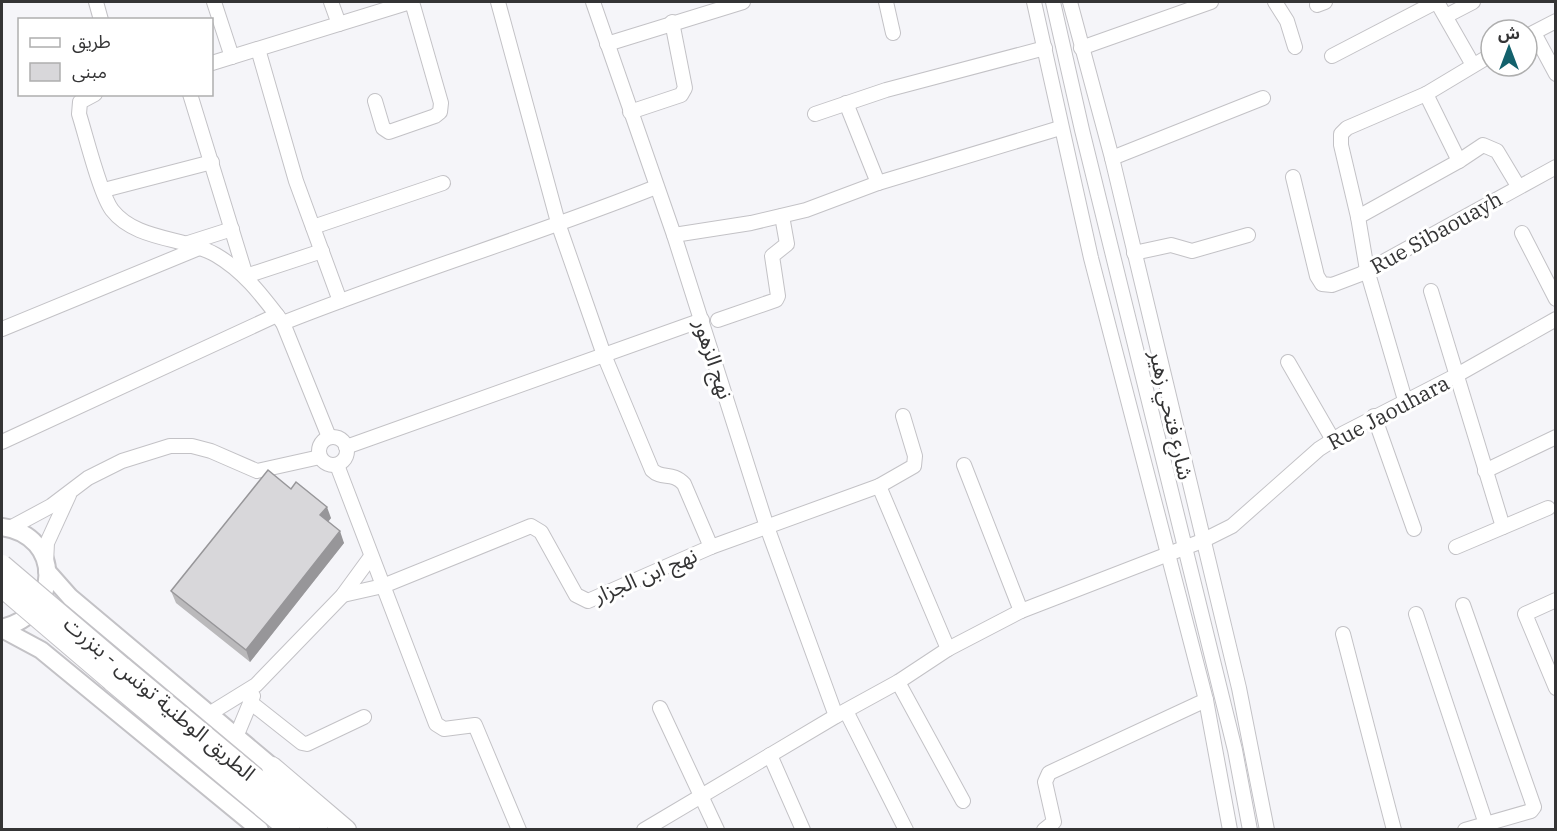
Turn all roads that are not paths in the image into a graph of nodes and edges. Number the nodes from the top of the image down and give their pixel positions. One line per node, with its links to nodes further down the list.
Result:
1 (96, 2): 17 (street)
2 (214, 2): 30 (street)
3 (331, 2): 20 (street)
4 (411, 2): 20 (street); 39 (street)
5 (498, 2): 56 (street)
6 (593, 2): 23 (street, نهج الزهور)
7 (743, 2): 19 (street)
8 (886, 2): 22 (street)
9 (1034, 2): 25 (street)
10 (1053, 2): 100 (street, شارع فتحي زهير)
11 (1070, 2): 26 (street, شارع فتحي زهير)
12 (1211, 2): 26 (street)
13 (1275, 2): 24 (street)
14 (1437, 2): 16 (street); 29 (street)
15 (1473, 2): 16 (street)
16 (1446, 16): 33 (street)
17 (100, 18)
18 (1556, 21): 21 (street)
19 (672, 22): 23 (street); 41 (street)
20 (339, 24): 28 (street)
21 (1539, 30)
22 (893, 33)
23 (607, 44): 41 (street, نهج الزهور)
24 (1295, 47)
25 (1045, 48): 40 (street); 43 (street)
26 (1081, 48): 44 (street, شارع فتحي زهير)
27 (1539, 48): 34 (street)
28 (258, 49): 30 (street); 57 (street)
29 (1332, 56)
30 (232, 57): 32 (street)
31 (1479, 62): 33 (street)
32 (213, 63)
33 (1473, 65): 35 (street)
34 (1556, 74)
35 (1426, 94): 45 (street); 55 (street)
36 (89, 96): 53 (street)
37 (191, 96): 46 (street)
38 (1263, 99): 44 (street)
39 (375, 101)
40 (846, 103): 42 (street); 50 (street)
41 (630, 112): 52 (street, نهج الزهور)
42 (815, 114)
43 (1060, 128): 50 (street); 102 (street)
44 (1112, 158): 65 (street, شارع فتحي زهير)
45 (1459, 161): 51 (street); 55 (street)
46 (212, 162): 53 (street); 58 (street)
47 (1556, 167): 51 (street, Rue Sibaouayh)
48 (1293, 177): 66 (street, Rue Sibaouayh)
49 (443, 183): 57 (street)
50 (878, 183): 54 (street)
51 (1518, 186): 66 (street, Rue Sibaouayh)
52 (656, 187): 56 (street); 60 (street, نهج الزهور)
53 (104, 190): 62 (street)
54 (782, 216): 60 (street); 74 (street)
55 (1358, 217): 66 (street)
56 (559, 226): 70 (street); 76 (street)
57 (313, 227): 64 (street)
58 (232, 229): 62 (street); 67 (street)
59 (1522, 233): 69 (street)
60 (674, 235): 73 (street, نهج الزهور)
61 (1248, 235): 65 (street)
62 (182, 245): 63 (street)
63 (200, 248): 67 (street); 75 (street)
64 (322, 251): 67 (street); 70 (street)
65 (1134, 253): 98 (street, شارع فتحي زهير)
66 (1367, 270): 79 (street)
67 (246, 276): 71 (street)
68 (1431, 291): 78 (street)
69 (1556, 299)
70 (340, 301): 71 (street)
71 (280, 319): 82 (street); 85 (street)
72 (1556, 319): 78 (street, Rue Jaouhara)
73 (702, 320): 76 (street); 94 (street, نهج الزهور)
74 (718, 320)
75 (2, 329)
76 (604, 355): 86 (street); 99 (street)
77 (1288, 362): 84 (street)
78 (1457, 375): 79 (street, Rue Jaouhara); 90 (street)
79 (1405, 400): 81 (street, Rue Jaouhara)
80 (903, 416): 91 (street, نهج ابن الجزار)
81 (1374, 416): 84 (street, Rue Jaouhara); 97 (street)
82 (329, 437): 86 (street); 87 (street)
83 (1556, 437): 90 (street)
84 (1333, 441): 98 (street, Rue Jaouhara)
85 (2, 442)
86 (346, 447): 88 (street)
87 (320, 457): 88 (street); 92 (street)
88 (337, 465): 103 (street)
89 (964, 465): 111 (street)
90 (1485, 471): 96 (street)
91 (879, 486): 94 (street, نهج ابن الجزار); 115 (street)
92 (70, 493): 95 (street); 105 (street)
93 (1548, 508): 96 (street)
94 (768, 526): 99 (street, نهج ابن الجزار); 123 (street, نهج الزهور)
95 (6, 527): 105 (main road)
96 (1503, 527): 101 (street)
97 (1414, 529)
98 (1202, 541): 100 (street, Rue Jaouhara); 145 (street, شارع فتحي زهير)
99 (711, 547): 106 (street, نهج ابن الجزار)
100 (1184, 547): 102 (street, Rue Jaouhara); 144 (street, شارع فتحي زهير)
101 (1456, 547)
102 (1168, 552): 111 (street, Rue Jaouhara); 120 (street)
103 (370, 558): 106 (street); 108 (street)
104 (2, 565): 116 (highway, الطريق الوطنية تونس - بنزرت, bridge)
105 (46, 567): 113 (main road); 124 (main road)
106 (382, 586): 108 (street); 137 (street)
107 (2, 587): 116 (highway, الطريق الوطنية تونس - بنزرت, bridge)
108 (342, 595): 119 (street)
109 (1556, 600): 118 (street)
110 (1464, 605): 131 (street)
111 (1020, 611): 115 (street, Rue Jaouhara)
112 (1416, 614): 131 (street)
113 (2, 628): 132 (main road)
114 (1343, 634): 146 (street)
115 (948, 649): 117 (street, Rue Jaouhara)
116 (117, 674): 133 (highway, الطريق الوطنية تونس - بنزرت); 134 (highway, الطريق الوطنية تونس - بنزرت)
117 (898, 682): 123 (street, Rue Jaouhara); 130 (street)
118 (1555, 683)
119 (256, 685): 121 (street); 124 (street)
120 (1206, 700): 142 (street); 143 (street)
121 (250, 702): 125 (street); 126 (street)
122 (660, 708): 129 (street)
123 (841, 713): 127 (street, Rue Jaouhara); 141 (street, نهج الزهور)
124 (209, 714): 126 (main road)
125 (364, 717)
126 (236, 737): 128 (main road)
127 (770, 755): 129 (street, Rue Jaouhara); 140 (street)
128 (272, 767): 135 (highway); 136 (main road)
129 (701, 794): 138 (street, Rue Jaouhara); 139 (street)
130 (963, 801)
131 (1486, 824): 147 (street)
132 (260, 830)
133 (290, 830)
134 (318, 830)
135 (346, 830)
136 (358, 830)
137 (519, 830)
138 (644, 830)
139 (717, 830)
140 (803, 830)
141 (906, 830)
142 (1044, 830)
143 (1230, 830)
144 (1250, 830)
145 (1267, 830)
146 (1394, 830)
147 (1465, 830)

